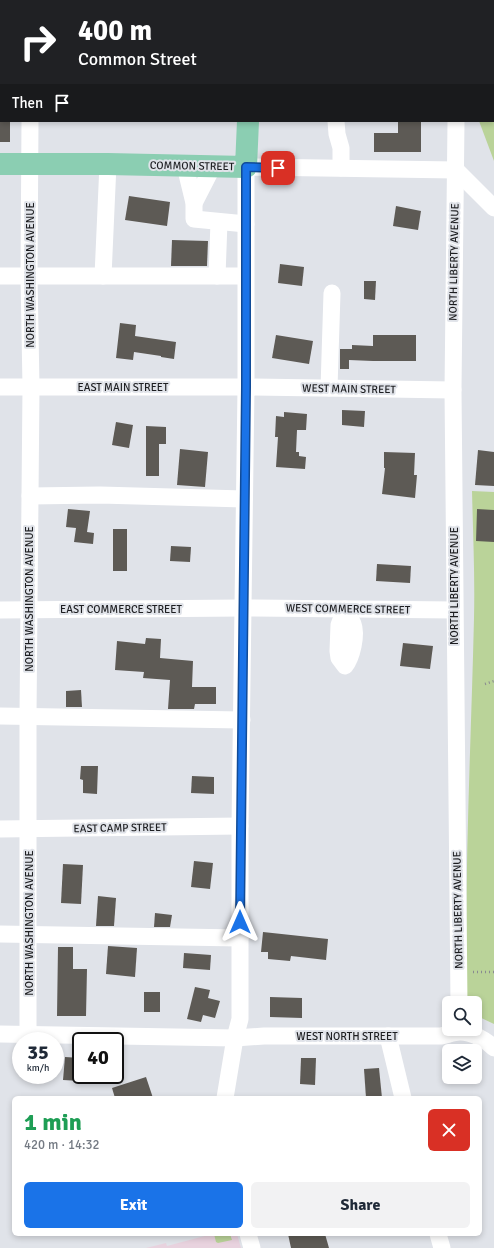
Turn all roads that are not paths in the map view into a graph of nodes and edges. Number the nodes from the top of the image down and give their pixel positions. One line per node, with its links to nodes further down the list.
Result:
1 (30, 122): 6 (street, NORTH WASHINGTON AVENUE)
2 (248, 122): 10 (main road)
3 (336, 122): 11 (street)
4 (456, 122): 12 (street, NORTH LIBERTY AVENUE)
5 (0, 164): 6 (main road, COMMON STREET)
6 (30, 164): 7 (main road, COMMON STREET); 18 (street, NORTH WASHINGTON AVENUE)
7 (108, 164): 8 (main road, COMMON STREET); 19 (street)
8 (185, 166): 9 (main road, COMMON STREET); 13 (street)
9 (213, 166): 10 (main road, COMMON STREET); 13 (street)
10 (246, 167): 11 (street, COMMON STREET); 16 (street)
11 (341, 168): 12 (street, COMMON STREET)
12 (456, 170): 14 (street); 27 (street, NORTH LIBERTY AVENUE)
13 (194, 203): 15 (street)
14 (494, 208)
15 (219, 222): 16 (street); 20 (street)
16 (246, 224): 21 (street)
17 (0, 276): 18 (street)
18 (29, 276): 19 (street); 24 (street, NORTH WASHINGTON AVENUE)
19 (103, 276): 20 (street)
20 (217, 276): 21 (street)
21 (245, 276): 25 (street)
22 (332, 293): 26 (street)
23 (0, 387): 24 (street, EAST MAIN STREET)
24 (31, 387): 25 (street, EAST MAIN STREET); 28 (street, NORTH WASHINGTON AVENUE)
25 (246, 387): 26 (street, WEST MAIN STREET); 29 (street)
26 (329, 388): 27 (street, WEST MAIN STREET)
27 (453, 390): 33 (street, NORTH LIBERTY AVENUE)
28 (30, 496): 29 (street); 32 (street, NORTH WASHINGTON AVENUE)
29 (244, 499): 30 (street)
30 (243, 608): 32 (street, EAST COMMERCE STREET); 33 (street, WEST COMMERCE STREET); 36 (street)
31 (0, 610): 32 (street, EAST COMMERCE STREET)
32 (29, 610): 35 (street, NORTH WASHINGTON AVENUE)
33 (454, 610): 43 (street, NORTH LIBERTY AVENUE)
34 (0, 716): 35 (street)
35 (28, 716): 36 (street); 39 (street, NORTH WASHINGTON AVENUE)
36 (242, 720): 37 (street)
37 (240, 826): 39 (street, EAST CAMP STREET); 42 (street)
38 (0, 829): 39 (street, EAST CAMP STREET)
39 (29, 829): 41 (street, NORTH WASHINGTON AVENUE)
40 (0, 934): 41 (street)
41 (29, 934): 42 (street); 44 (street, NORTH WASHINGTON AVENUE)
42 (240, 938): 51 (street)
43 (459, 996)
44 (28, 1032)
45 (0, 1034): 46 (street, WEST NORTH STREET)
46 (12, 1034)
47 (64, 1035): 51 (street, WEST NORTH STREET)
48 (388, 1036): 49 (street, WEST NORTH STREET); 51 (street, WEST NORTH STREET); 54 (street)
49 (442, 1036)
50 (475, 1036): 52 (street)
51 (235, 1038): 53 (street)
52 (494, 1048)
53 (225, 1096)
54 (403, 1096)
55 (249, 1236): 57 (street)
56 (439, 1236): 58 (street)
57 (252, 1248)
58 (442, 1248)

